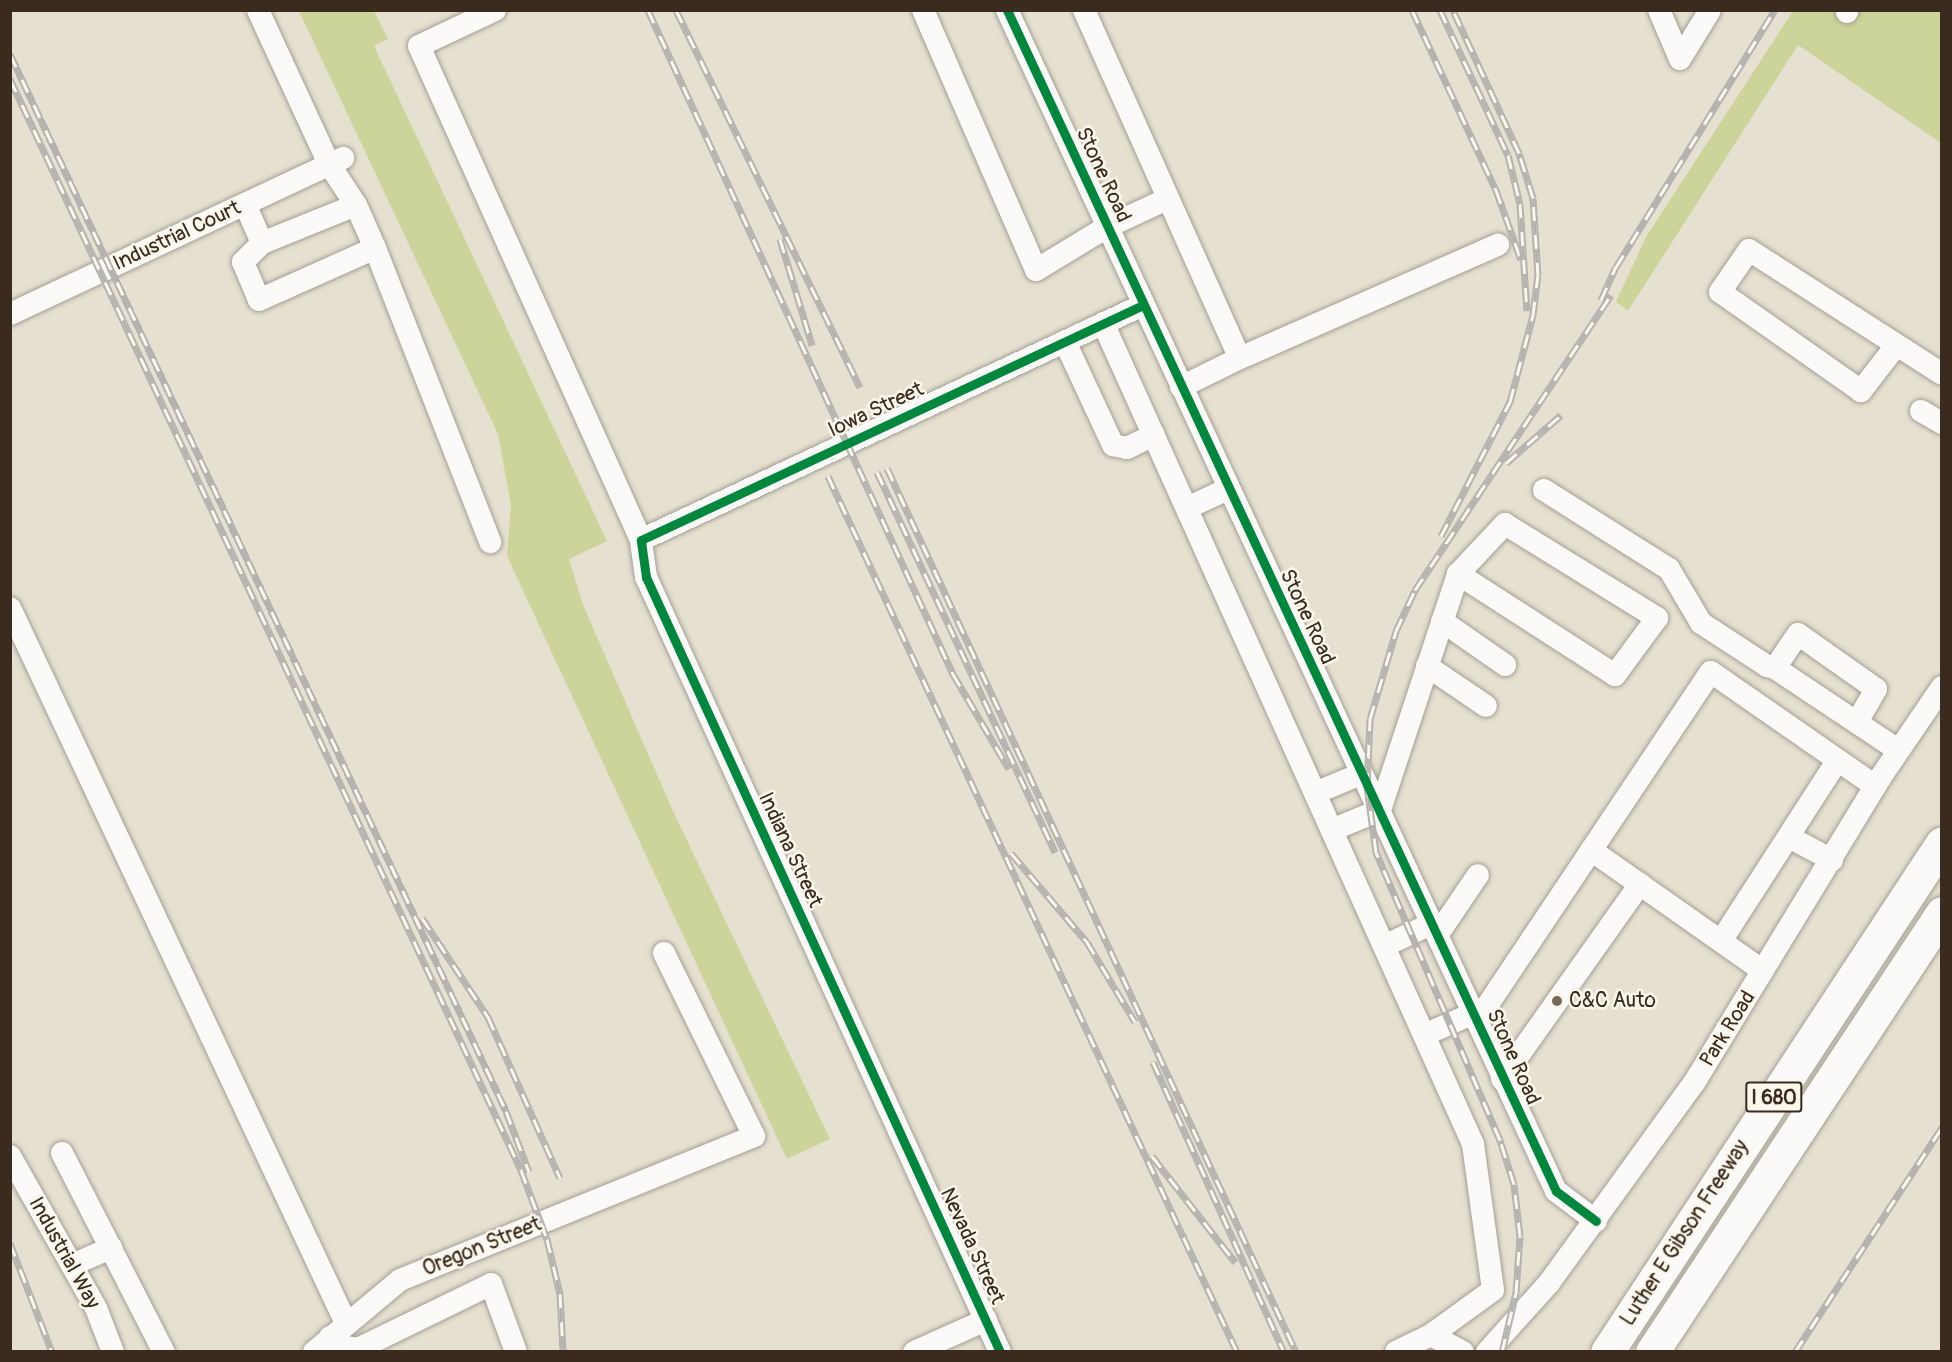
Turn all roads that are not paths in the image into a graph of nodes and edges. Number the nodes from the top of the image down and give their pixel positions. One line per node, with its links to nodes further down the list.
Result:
1 (258, 10): 8 (street)
2 (495, 10): 31 (street, Indiana Street)
3 (923, 10): 12 (street)
4 (1007, 10): 12 (street, Stone Road)
5 (1084, 10): 9 (street)
6 (1659, 10): 7 (street)
7 (1710, 10)
8 (336, 161): 10 (street, Industrial Court); 11 (street)
9 (1167, 199): 12 (street); 21 (street)
10 (245, 204): 13 (street); 17 (street, Industrial Court)
11 (356, 205): 13 (street); 15 (street)
12 (1107, 227): 16 (street, Stone Road)
13 (262, 243): 15 (street)
14 (1498, 245): 21 (street)
15 (375, 248): 30 (street)
16 (1143, 304): 18 (street, Iowa Street); 23 (street, Stone Road)
17 (10, 314)
18 (1103, 323): 19 (street, Iowa Street); 26 (street)
19 (1065, 342): 26 (street); 31 (street, Iowa Street)
20 (1895, 347): 20 (street); 22 (street)
21 (1240, 358): 23 (street)
22 (1941, 375)
23 (1181, 387): 27 (street, Stone Road)
24 (1921, 411): 25 (street)
25 (1941, 423)
26 (1154, 435): 29 (street)
27 (1228, 489): 29 (street); 43 (street, Stone Road)
28 (1544, 490): 37 (street)
29 (1186, 508): 45 (street)
30 (490, 542)
31 (641, 549): 65 (street, Indiana Street)
32 (1458, 574): 32 (street); 34 (street)
33 (10, 608): 73 (street)
34 (1442, 621): 35 (street); 36 (street)
35 (1505, 665)
36 (1427, 666): 39 (street); 46 (street)
37 (1775, 668): 40 (street); 40 (street)
38 (1941, 687): 41 (street, Park Road)
39 (1486, 706)
40 (1857, 722): 41 (street)
41 (1898, 750): 44 (street, Park Road)
42 (1837, 761): 44 (street); 48 (street); 50 (street)
43 (1361, 774): 45 (street); 46 (street, Stone Road)
44 (1875, 786): 51 (street, Park Road)
45 (1315, 793): 47 (street)
46 (1380, 810): 47 (street); 55 (street, Stone Road)
47 (1332, 830): 57 (street)
48 (1789, 837): 51 (street); 56 (street)
49 (1941, 843): 83 (highway, Luther E Gibson Freeway / I 680)
50 (1591, 850): 53 (street); 60 (street)
51 (1832, 860): 59 (street, Park Road)
52 (1478, 875): 55 (street)
53 (1640, 884): 56 (street); 62 (street)
54 (1941, 913): 84 (highway, Luther E Gibson Freeway / I 680)
55 (1436, 929): 57 (street); 60 (street, Stone Road)
56 (1721, 941): 59 (street)
57 (1384, 946): 61 (street)
58 (664, 953): 68 (street, Oregon Street)
59 (1763, 971): 66 (street, Park Road)
60 (1475, 1017): 61 (street); 62 (street, Stone Road)
61 (1424, 1035): 72 (street)
62 (1502, 1078): 66 (street, Stone Road)
63 (62, 1153): 67 (street)
64 (10, 1156): 69 (street, Industrial Way)
65 (910, 1156): 71 (street, Nevada Street)
66 (1596, 1221): 82 (street, Park Road)
67 (111, 1248): 69 (street); 76 (street)
68 (475, 1250): 70 (street); 73 (street, Oregon Street)
69 (72, 1265): 75 (street, Industrial Way)
70 (491, 1284): 74 (street); 77 (street)
71 (986, 1320): 78 (street); 79 (street, Nevada Street)
72 (1431, 1335): 80 (street); 81 (street)
73 (330, 1337): 74 (street)
74 (358, 1350)
75 (113, 1352)
76 (164, 1352)
77 (516, 1352)
78 (914, 1352)
79 (1000, 1352)
80 (1395, 1352)
81 (1463, 1352)
82 (1487, 1352)
83 (1607, 1352)
84 (1652, 1352)

